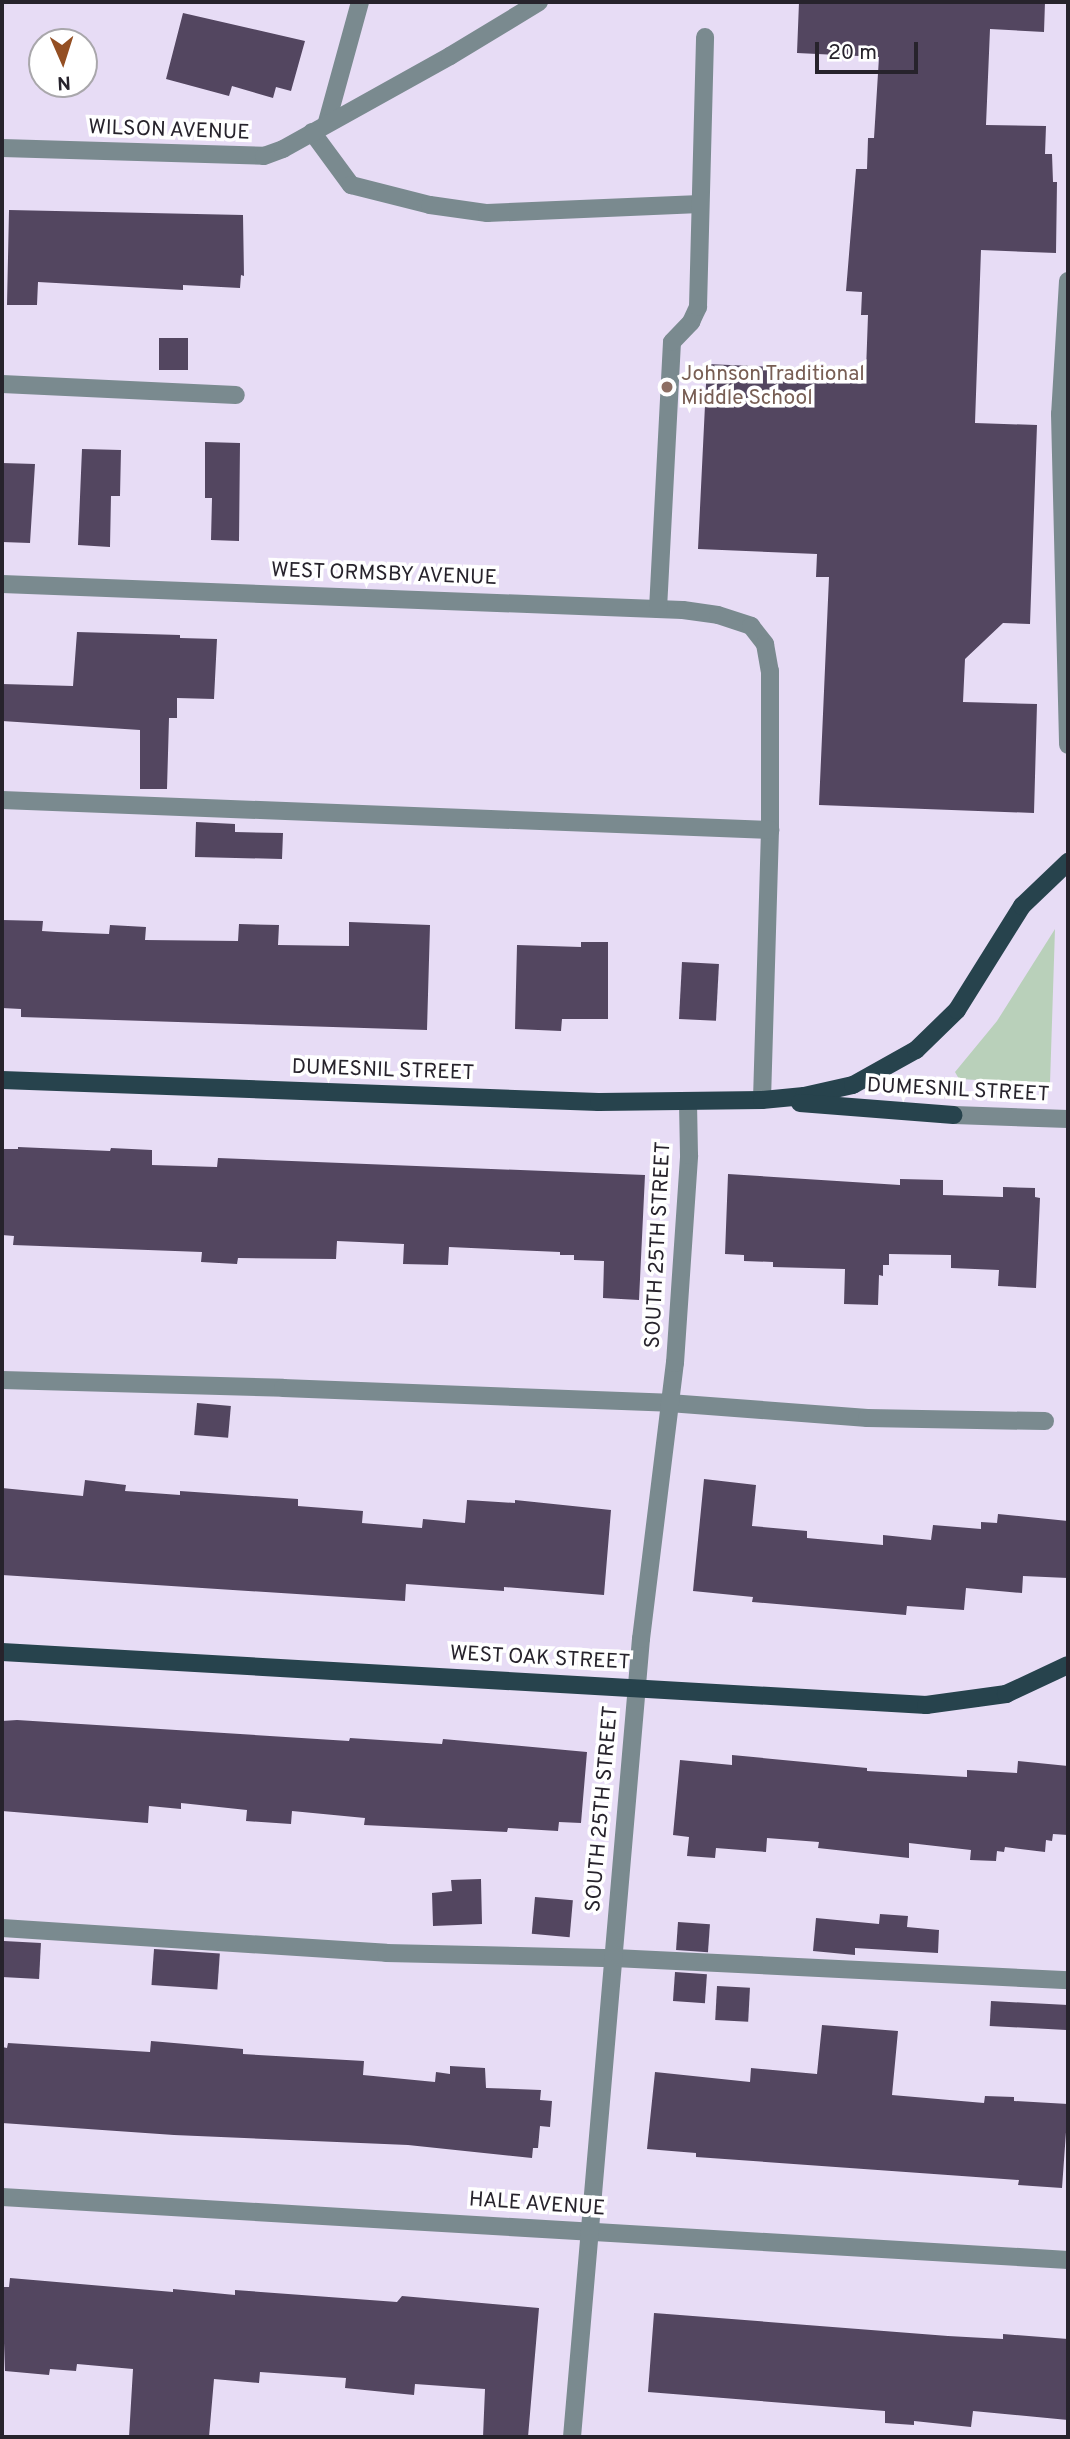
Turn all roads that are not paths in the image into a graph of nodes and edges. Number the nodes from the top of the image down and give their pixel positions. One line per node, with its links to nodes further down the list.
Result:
1 (360, 2): 4 (street)
2 (539, 2): 4 (street, WILSON AVENUE)
3 (705, 37): 6 (street)
4 (319, 127): 5 (street, WILSON AVENUE); 6 (street)
5 (2, 148)
6 (700, 204): 11 (street)
7 (1068, 281): 12 (street)
8 (2, 384): 9 (street)
9 (236, 395)
10 (2, 584): 11 (street, WEST ORMSBY AVENUE)
11 (658, 609): 14 (street, WEST ORMSBY AVENUE)
12 (1068, 745)
13 (2, 800): 14 (street)
14 (770, 830): 17 (street)
15 (1068, 862): 17 (main road, DUMESNIL STREET)
16 (2, 1080): 18 (main road, DUMESNIL STREET)
17 (762, 1100): 18 (main road, DUMESNIL STREET); 19 (main road, DUMESNIL STREET)
18 (688, 1101): 22 (street, SOUTH 25TH STREET)
19 (954, 1115): 20 (street, DUMESNIL STREET)
20 (1068, 1119)
21 (2, 1380): 22 (street)
22 (669, 1403): 23 (street); 26 (street, SOUTH 25TH STREET)
23 (1045, 1422)
24 (2, 1652): 26 (main road, WEST OAK STREET)
25 (1068, 1665): 26 (main road, WEST OAK STREET)
26 (637, 1688): 28 (street, SOUTH 25TH STREET)
27 (2, 1928): 28 (street)
28 (614, 1958): 29 (street); 31 (street, SOUTH 25TH STREET)
29 (1068, 1980)
30 (2, 2197): 31 (street, HALE AVENUE)
31 (590, 2232): 32 (street, HALE AVENUE); 33 (street, SOUTH 25TH STREET)
32 (1068, 2260)
33 (572, 2437)

